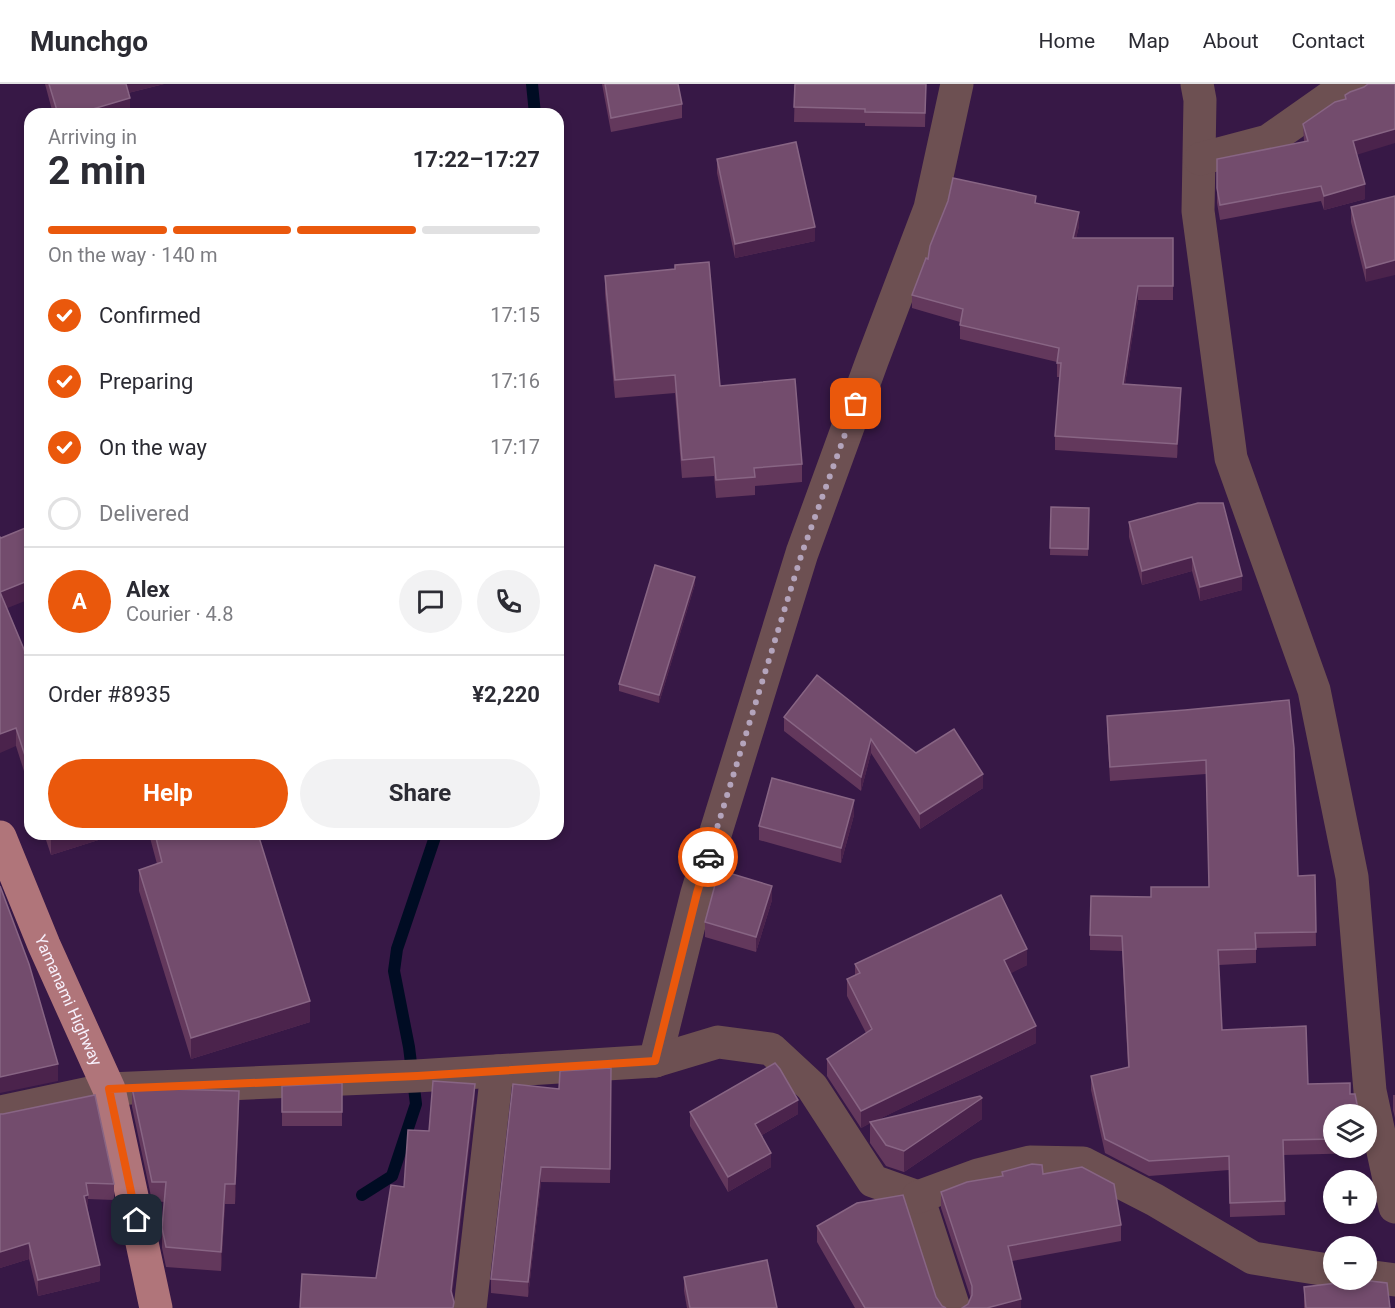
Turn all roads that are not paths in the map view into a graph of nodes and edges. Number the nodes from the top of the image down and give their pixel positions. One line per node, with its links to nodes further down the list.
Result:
1 (957, 84): 6 (street)
2 (1197, 84): 4 (street)
3 (1358, 84): 4 (street)
4 (1200, 159): 9 (street)
5 (0, 837): 8 (main road, Yamanami Highway)
6 (655, 1061): 7 (street); 11 (street)
7 (496, 1071): 8 (street); 17 (street)
8 (109, 1089): 10 (street); 16 (main road, Yamanami Highway)
9 (1382, 1091): 12 (street)
10 (0, 1112)
11 (918, 1197): 13 (street); 18 (street)
12 (1395, 1207)
13 (1323, 1269)
14 (1377, 1278): 15 (street)
15 (1395, 1280)
16 (156, 1308)
17 (470, 1308)
18 (954, 1308)

